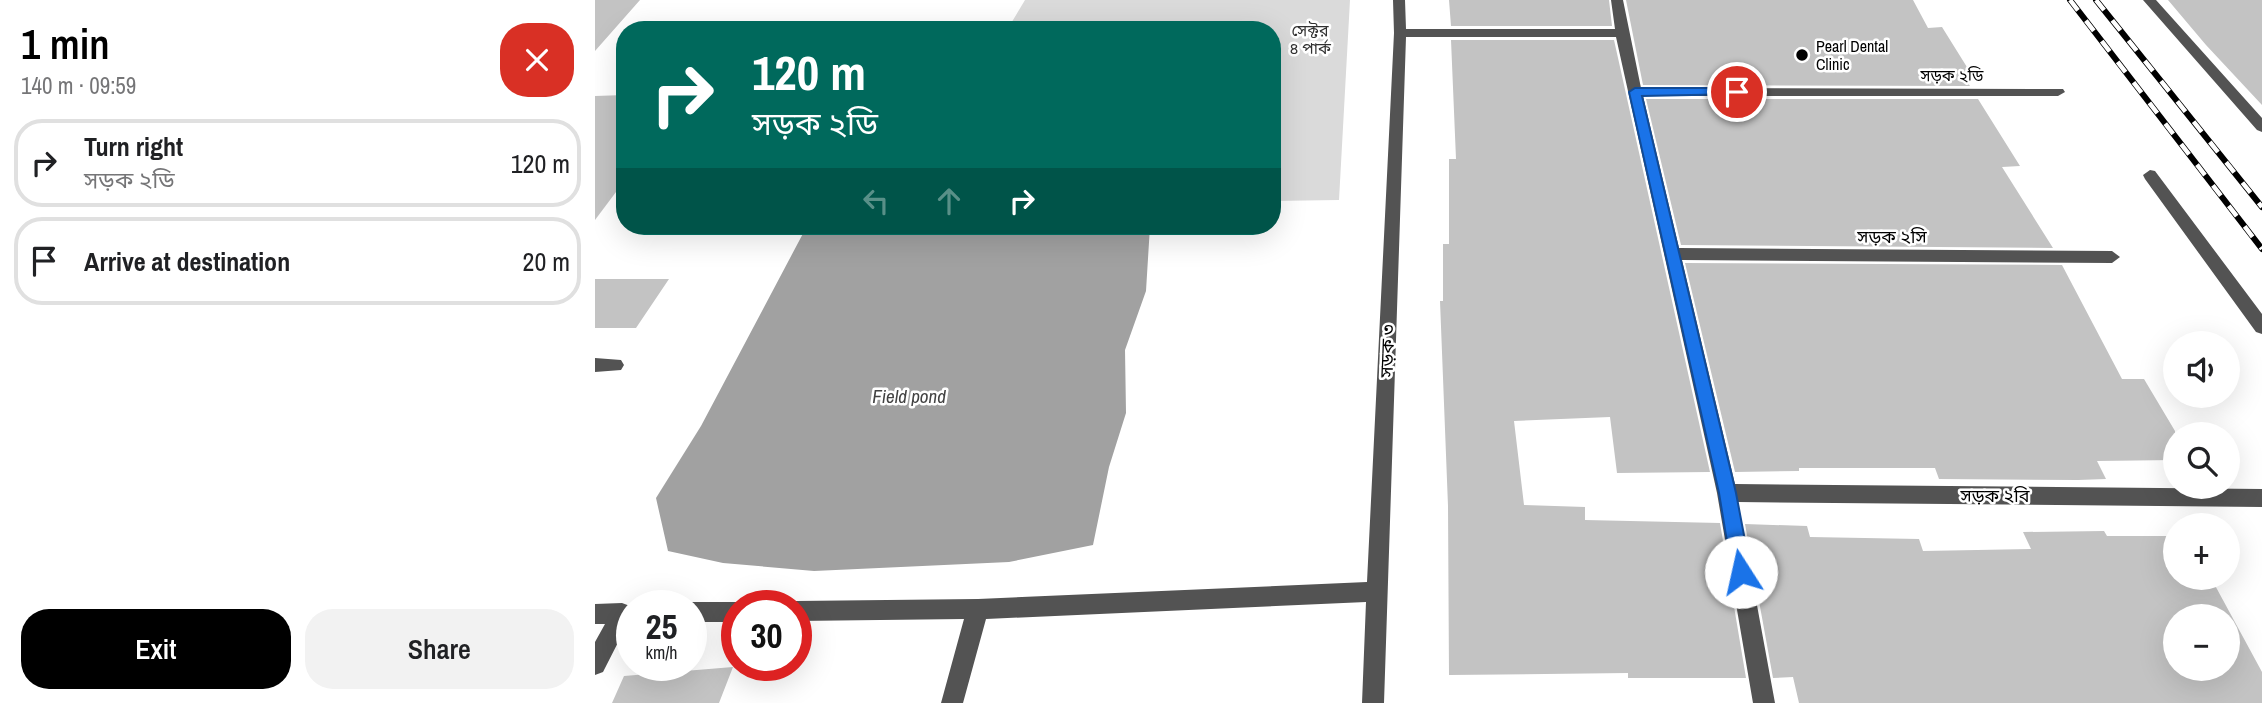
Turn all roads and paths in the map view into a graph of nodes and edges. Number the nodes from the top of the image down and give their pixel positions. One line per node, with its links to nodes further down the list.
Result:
1 (1399, 0): 4 (street, সড়ক ৩)
2 (1617, 0): 5 (street)
3 (2149, 0): 8 (street)
4 (1400, 33): 5 (street); 17 (street, সড়ক ৩)
5 (1622, 33): 6 (street)
6 (1635, 92): 7 (street, সড়ক ২ডি); 10 (street)
7 (2058, 92)
8 (2262, 127)
9 (2150, 175): 12 (street)
10 (1672, 254): 11 (street, সড়ক ২সি); 15 (street)
11 (2112, 257)
12 (2262, 327)
13 (595, 365): 14 (street)
14 (615, 365)
15 (1727, 493): 16 (street, সড়ক ২বি); 26 (street)
16 (2262, 498)
17 (1377, 592): 18 (street); 25 (street, সড়ক ৩)
18 (978, 609): 19 (street); 24 (street)
19 (812, 611)
20 (616, 613): 21 (street)
21 (595, 614)
22 (616, 631): 23 (street)
23 (595, 664)
24 (952, 703)
25 (1373, 703)
26 (1764, 703)

